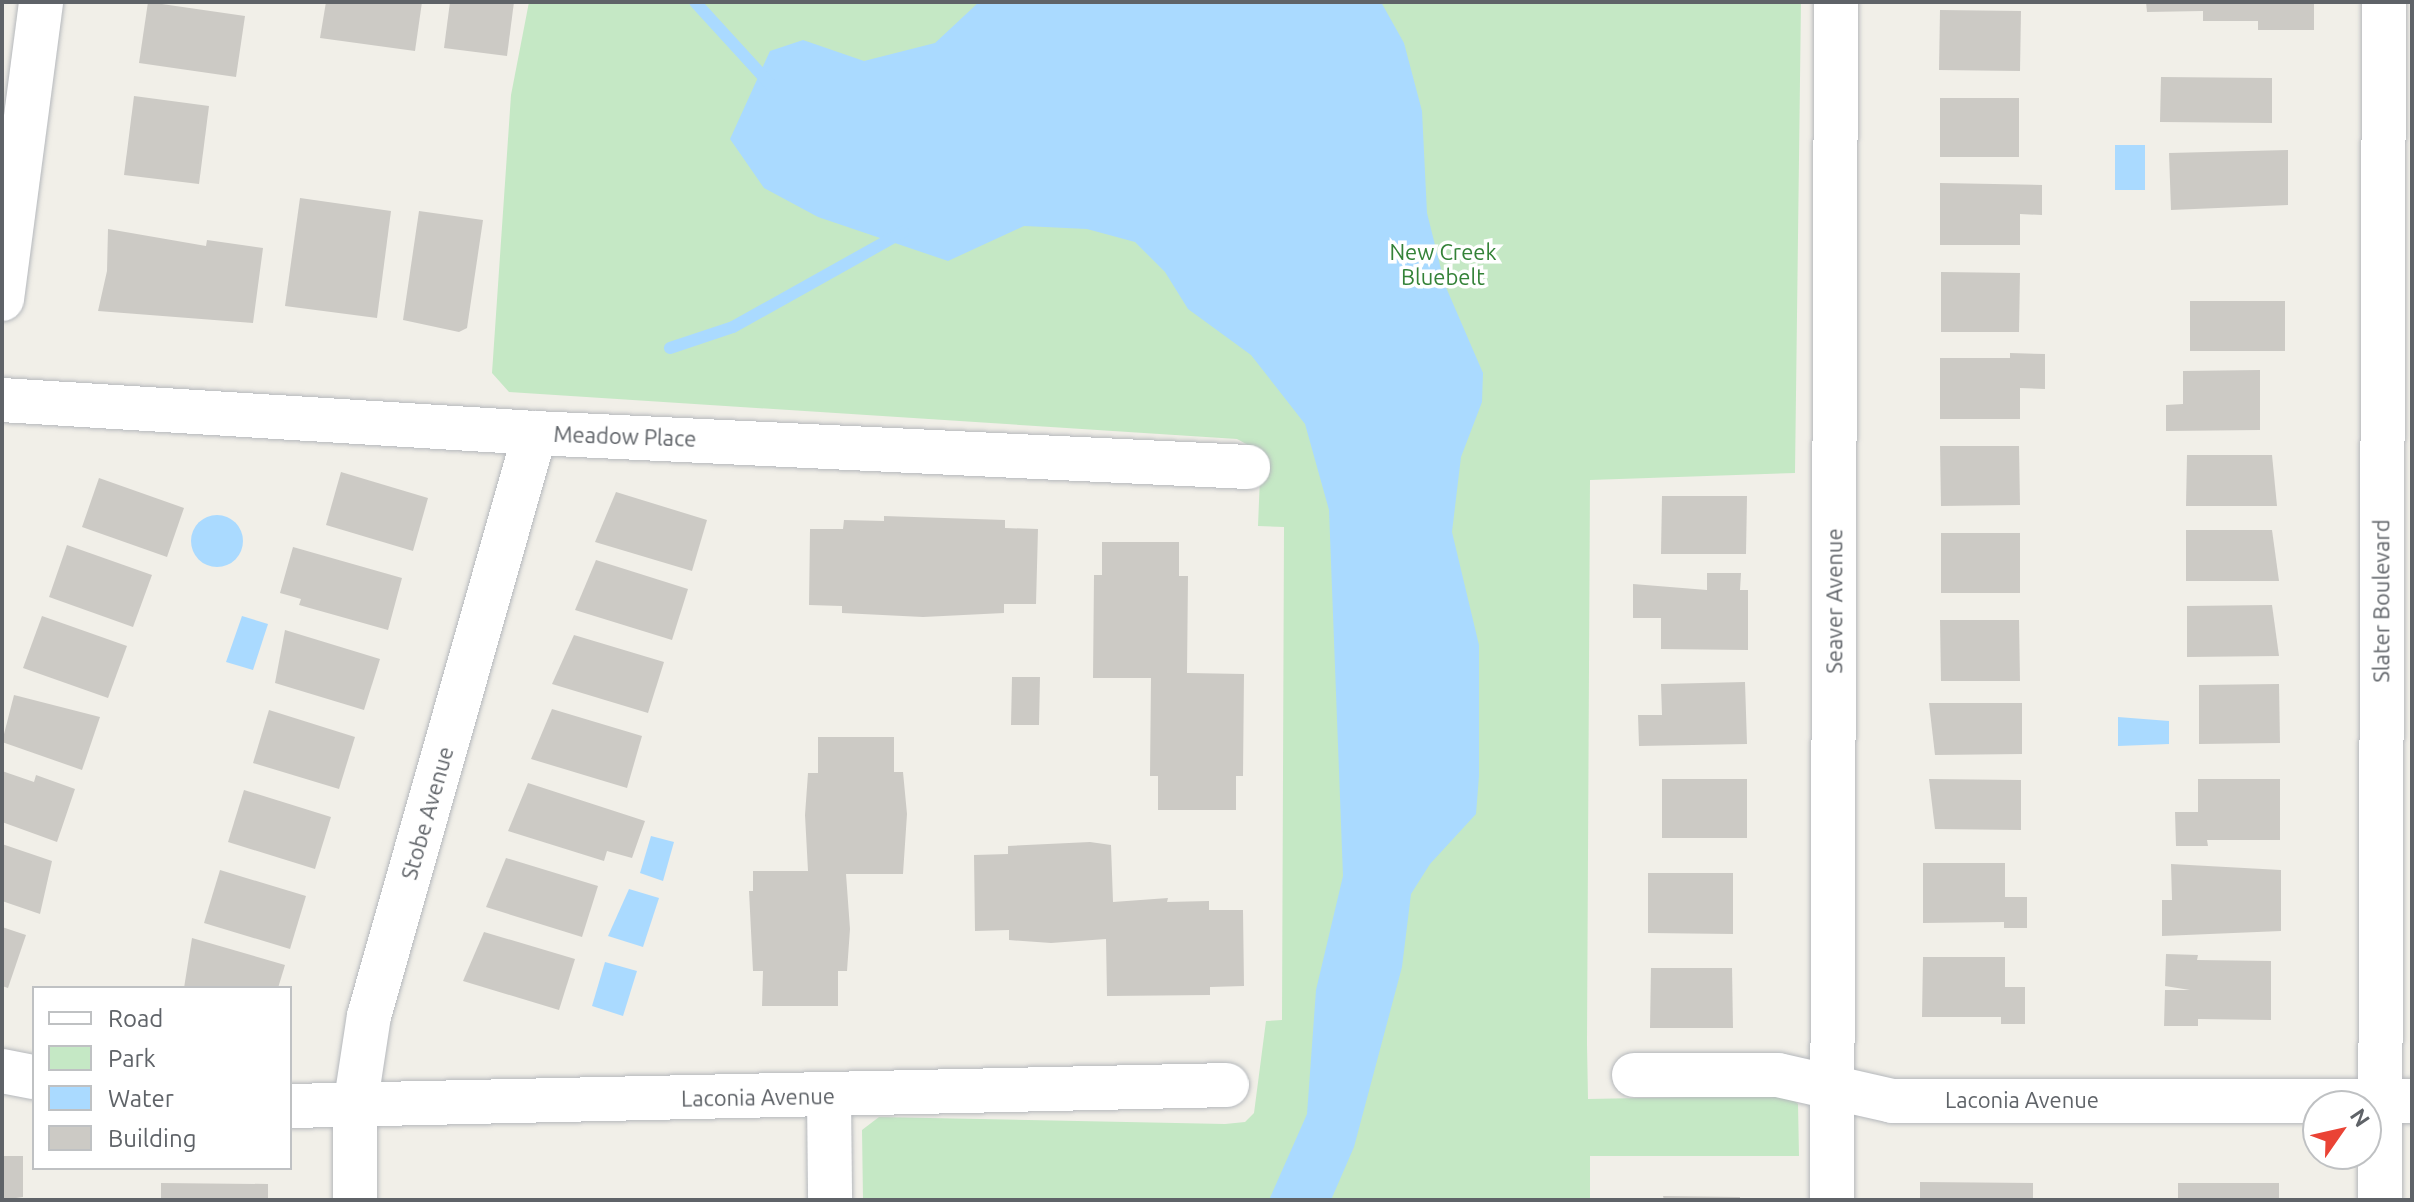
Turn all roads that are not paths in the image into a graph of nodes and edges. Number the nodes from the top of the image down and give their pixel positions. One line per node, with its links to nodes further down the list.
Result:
1 (41, 2): 4 (street)
2 (1836, 2): 12 (street, Seaver Avenue)
3 (2384, 2): 14 (street, Slater Boulevard)
4 (3, 286)
5 (2, 400): 6 (street, Meadow Place)
6 (535, 433): 7 (street, Meadow Place); 16 (street, Stobe Avenue)
7 (1248, 467)
8 (2, 1071): 10 (street)
9 (1634, 1075): 12 (street, Laconia Avenue)
10 (32, 1077)
11 (1227, 1085): 13 (street, Laconia Avenue)
12 (1832, 1086): 14 (street, Laconia Avenue); 19 (street, Seaver Avenue)
13 (829, 1096): 16 (street, Laconia Avenue); 18 (street)
14 (2396, 1101): 20 (street, Slater Boulevard)
15 (292, 1106): 16 (street, Laconia Avenue)
16 (355, 1107): 17 (street, Stobe Avenue)
17 (355, 1200)
18 (830, 1200)
19 (1832, 1200)
20 (2380, 1200)

